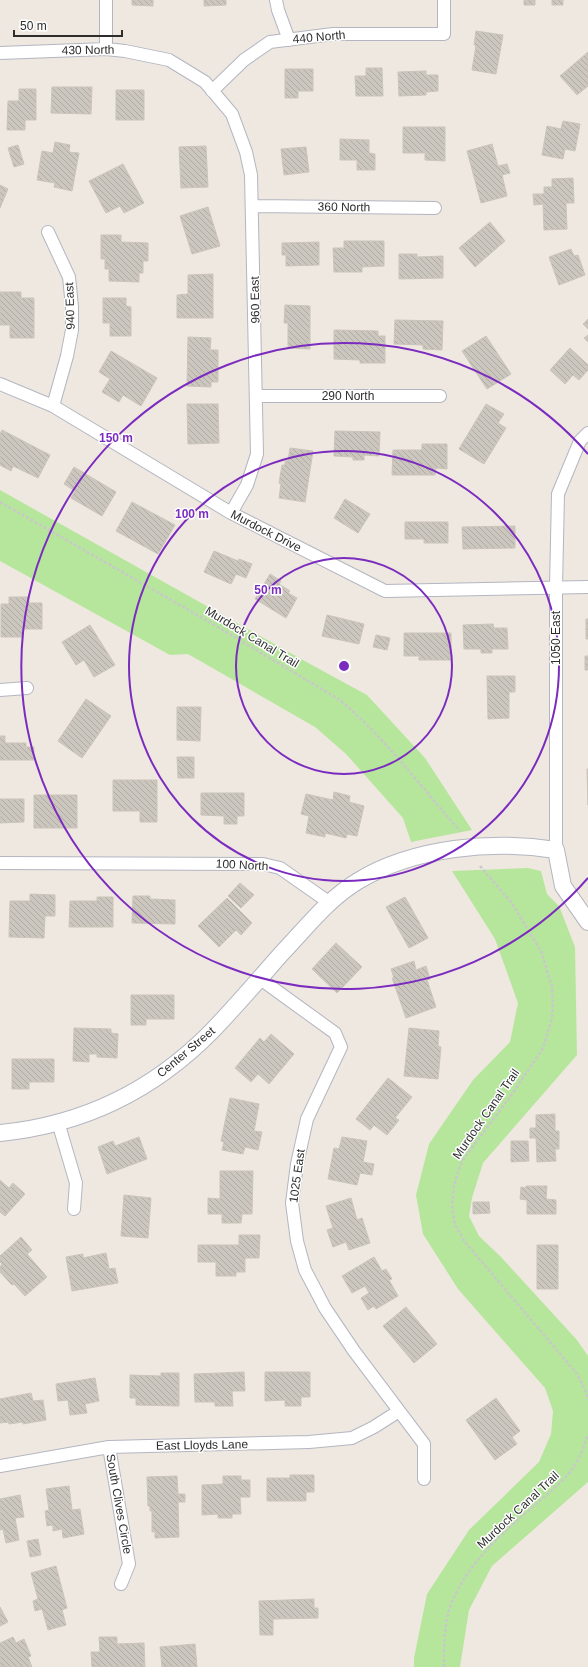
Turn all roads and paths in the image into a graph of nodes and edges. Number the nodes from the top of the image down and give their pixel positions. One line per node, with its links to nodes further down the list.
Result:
1 (106, 0): 5 (street)
2 (276, 0): 4 (street)
3 (444, 0): 4 (street, 440 North)
4 (289, 40): 7 (street, 440 North)
5 (106, 48): 6 (street, 430 North); 7 (street, 430 North)
6 (0, 53)
7 (212, 91): 8 (street, 960 East)
8 (253, 206): 9 (street, 360 North); 12 (street, 960 East)
9 (435, 208)
10 (48, 232): 14 (street, 940 East)
11 (0, 384): 14 (street, Murdock Drive)
12 (257, 396): 13 (street, 290 North); 17 (street, 960 East)
13 (440, 396)
14 (53, 406): 17 (street, Murdock Drive)
15 (588, 433): 18 (street, 1050 East)
16 (0, 502): 22 (path, Murdock Canal Trail)
17 (231, 513): 18 (street, Murdock Drive)
18 (556, 587): 19 (street, Murdock Drive); 23 (street, 1050 East)
19 (588, 587)
20 (27, 688): 21 (street)
21 (0, 690)
22 (460, 831)
23 (556, 850): 26 (street); 27 (street)
24 (0, 863): 26 (street, 100 North)
25 (480, 866): 32 (path, Murdock Canal Trail)
26 (330, 903): 28 (street, Center Street)
27 (588, 922)
28 (259, 978): 29 (street, Center Street); 33 (street, 1025 East)
29 (58, 1122): 30 (street, Center Street); 31 (street)
30 (0, 1133)
31 (74, 1209)
32 (588, 1400)
33 (399, 1411): 35 (street, East Lloyds Lane); 37 (street, 1025 East)
34 (588, 1434): 39 (path, Murdock Canal Trail)
35 (109, 1447): 36 (street, East Lloyds Lane); 38 (street, South Clives Circle)
36 (0, 1466)
37 (424, 1479)
38 (121, 1584)
39 (444, 1667)

